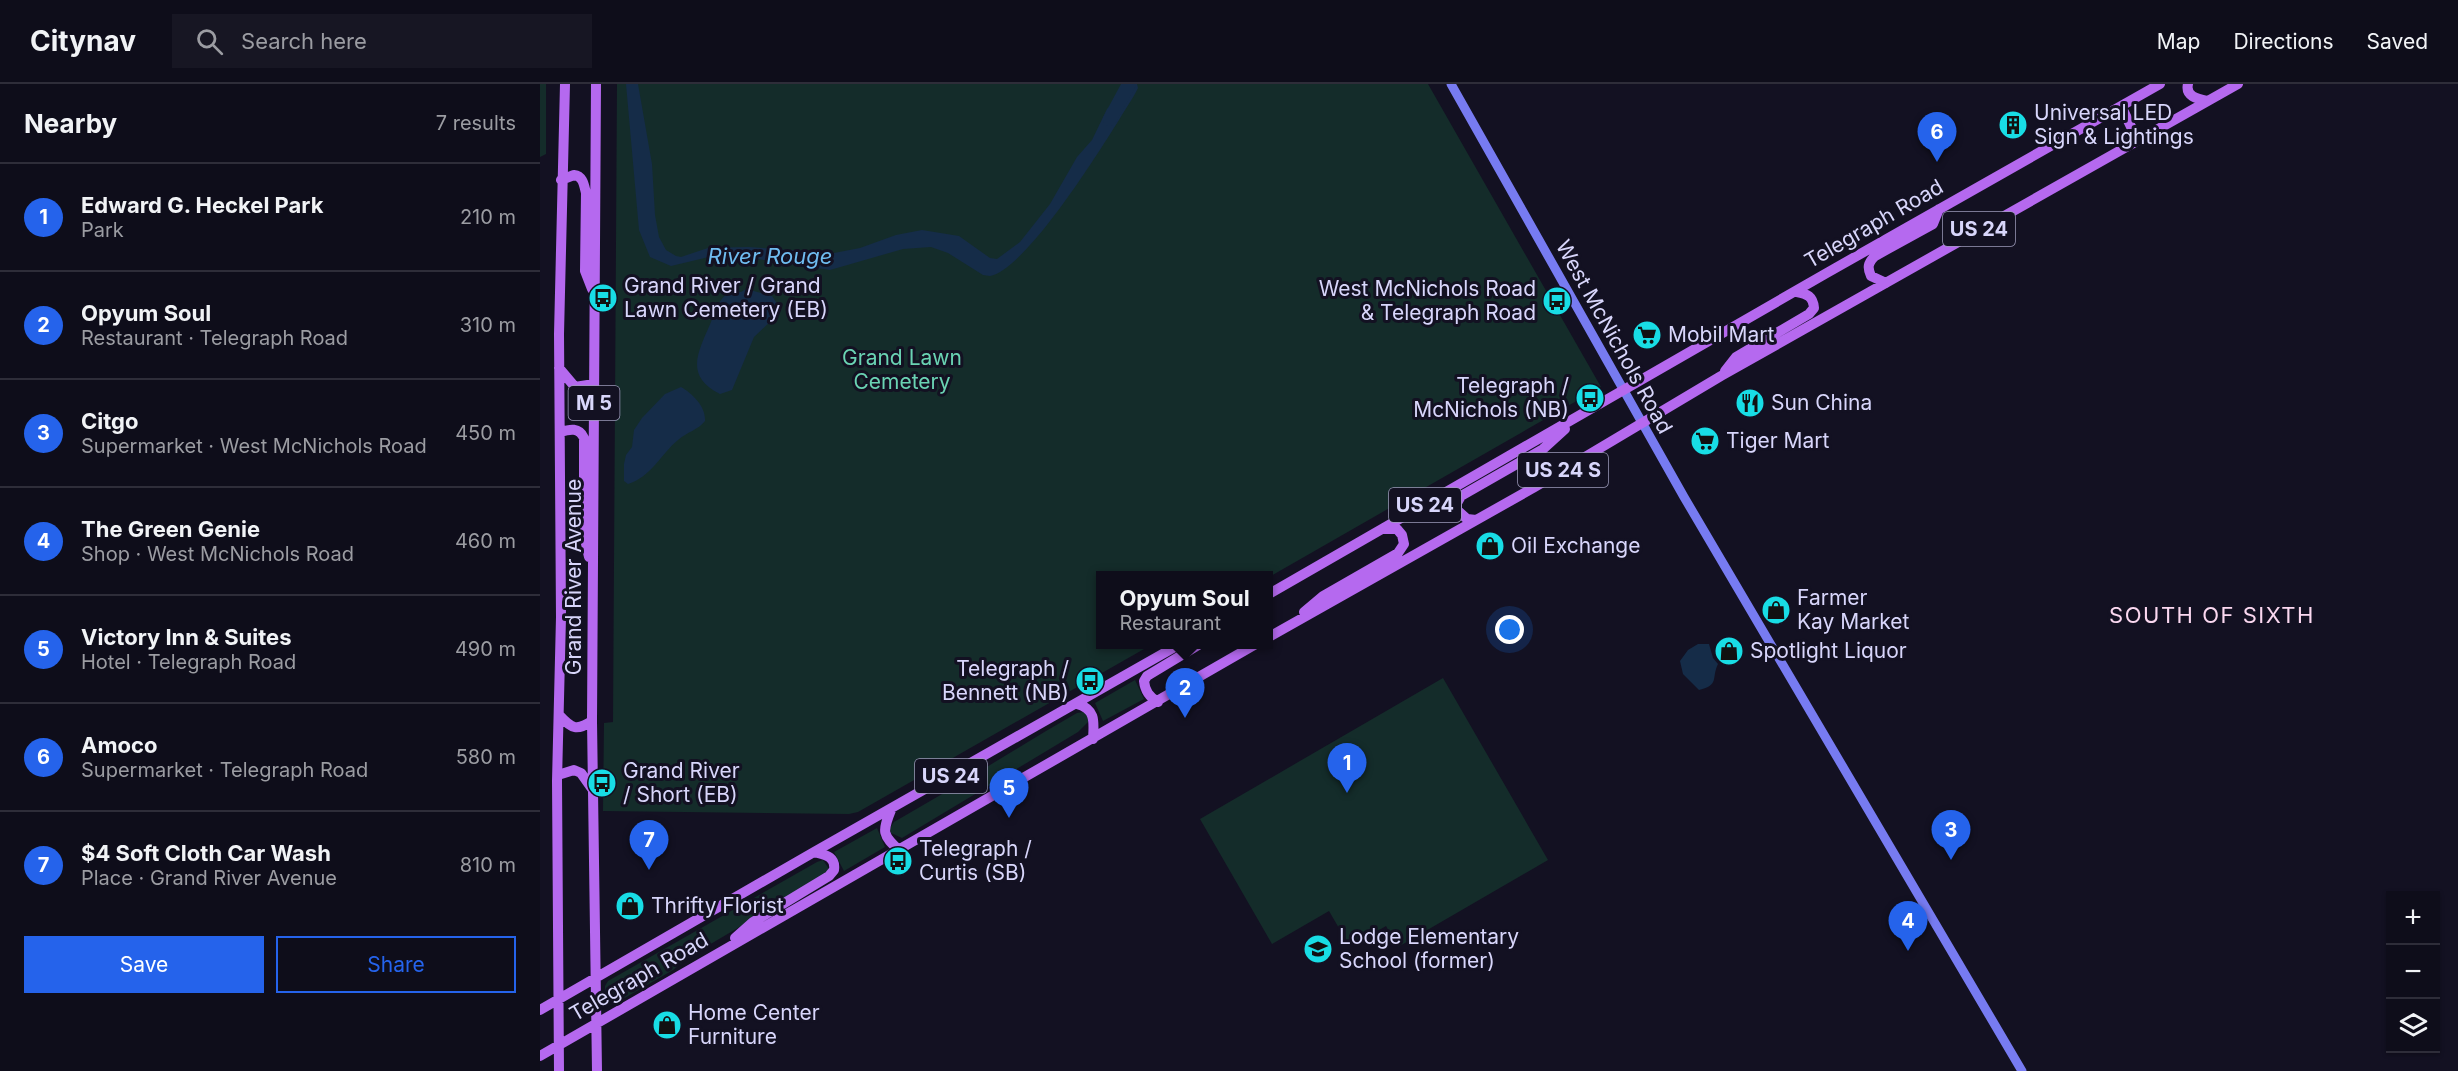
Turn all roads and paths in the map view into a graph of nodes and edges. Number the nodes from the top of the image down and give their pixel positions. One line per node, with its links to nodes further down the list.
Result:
1 (565, 84): 10 (main road, Grand River Avenue / M 5)
2 (596, 84): 14 (main road, Grand River Avenue / M 5)
3 (1451, 84): 18 (main road, West McNichols Road)
4 (2160, 84): 8 (main road, Telegraph Road / US 24)
5 (2188, 84): 7 (main road)
6 (2238, 84): 7 (main road, Telegraph Road / US 24)
7 (2207, 101): 9 (main road, Telegraph Road / US 24)
8 (2114, 110): 9 (main road); 11 (main road, Telegraph Road / US 24)
9 (2130, 144): 12 (main road, Telegraph Road / US 24)
10 (561, 180): 14 (main road); 15 (main road, Grand River Avenue / M 5)
11 (1939, 209): 12 (main road); 13 (main road, Telegraph Road / US 24)
12 (1886, 283): 16 (main road, Telegraph Road / US 24)
13 (1797, 292): 16 (main road, Telegraph Road); 18 (main road, Telegraph Road)
14 (595, 294): 17 (main road, Grand River Avenue / M 5)
15 (559, 368): 17 (main road); 21 (main road, Grand River Avenue / M 5)
16 (1721, 376): 20 (main road, Telegraph Road / US 24 S)
17 (594, 384): 24 (main road, Grand River Avenue / M 5)
18 (1623, 390): 19 (main road, Telegraph Road); 20 (main road, West McNichols Road)
19 (1580, 415): 22 (main road, Telegraph Road / US 24); 23 (main road, Telegraph Road / US 24)
20 (1642, 423): 22 (main road, Telegraph Road / US 24 S); 50 (main road, West McNichols Road)
21 (560, 432): 24 (main road); 33 (main road, Grand River Avenue / M 5)
22 (1480, 518): 26 (main road, Telegraph Road / US 24)
23 (1383, 529): 25 (main road, Telegraph Road / US 24); 26 (main road)
24 (593, 572): 34 (main road, Grand River Avenue / M 5)
25 (1273, 592)
26 (1283, 629): 27 (main road, Telegraph Road / US 24)
27 (1273, 635)
28 (1173, 649): 32 (main road, Telegraph Road / US 24)
29 (1193, 649): 31 (main road)
30 (1249, 649): 31 (main road, Telegraph Road / US 24)
31 (1158, 702): 35 (main road, Telegraph Road / US 24)
32 (1077, 704): 35 (main road); 38 (main road, Telegraph Road / US 24)
33 (560, 716): 34 (main road); 36 (main road, Grand River Avenue / M 5)
34 (592, 721): 37 (main road, Grand River Avenue / M 5)
35 (1093, 739): 39 (main road, Telegraph Road / US 24)
36 (558, 775): 37 (main road); 43 (main road, Grand River Avenue / M 5)
37 (593, 790): 42 (main road, Grand River Avenue / M 5)
38 (891, 810): 39 (main road); 40 (main road, Telegraph Road / US 24)
39 (900, 851): 41 (main road, Telegraph Road / US 24)
40 (814, 852): 41 (main road); 42 (main road, Telegraph Road / US 24)
41 (716, 954): 45 (main road, Telegraph Road / US 24)
42 (596, 978): 43 (main road, Telegraph Road / US 24); 45 (main road, Grand River Avenue / M 5)
43 (560, 999): 44 (main road, Telegraph Road / US 24); 46 (main road, Grand River Avenue / M 5)
44 (540, 1010)
45 (597, 1023): 46 (main road, Telegraph Road / US 24); 49 (main road, Grand River Avenue / M 5)
46 (560, 1044): 47 (main road, Telegraph Road / US 24); 48 (main road, Grand River Avenue / M 5)
47 (540, 1056)
48 (559, 1071)
49 (597, 1071)
50 (2022, 1071)

